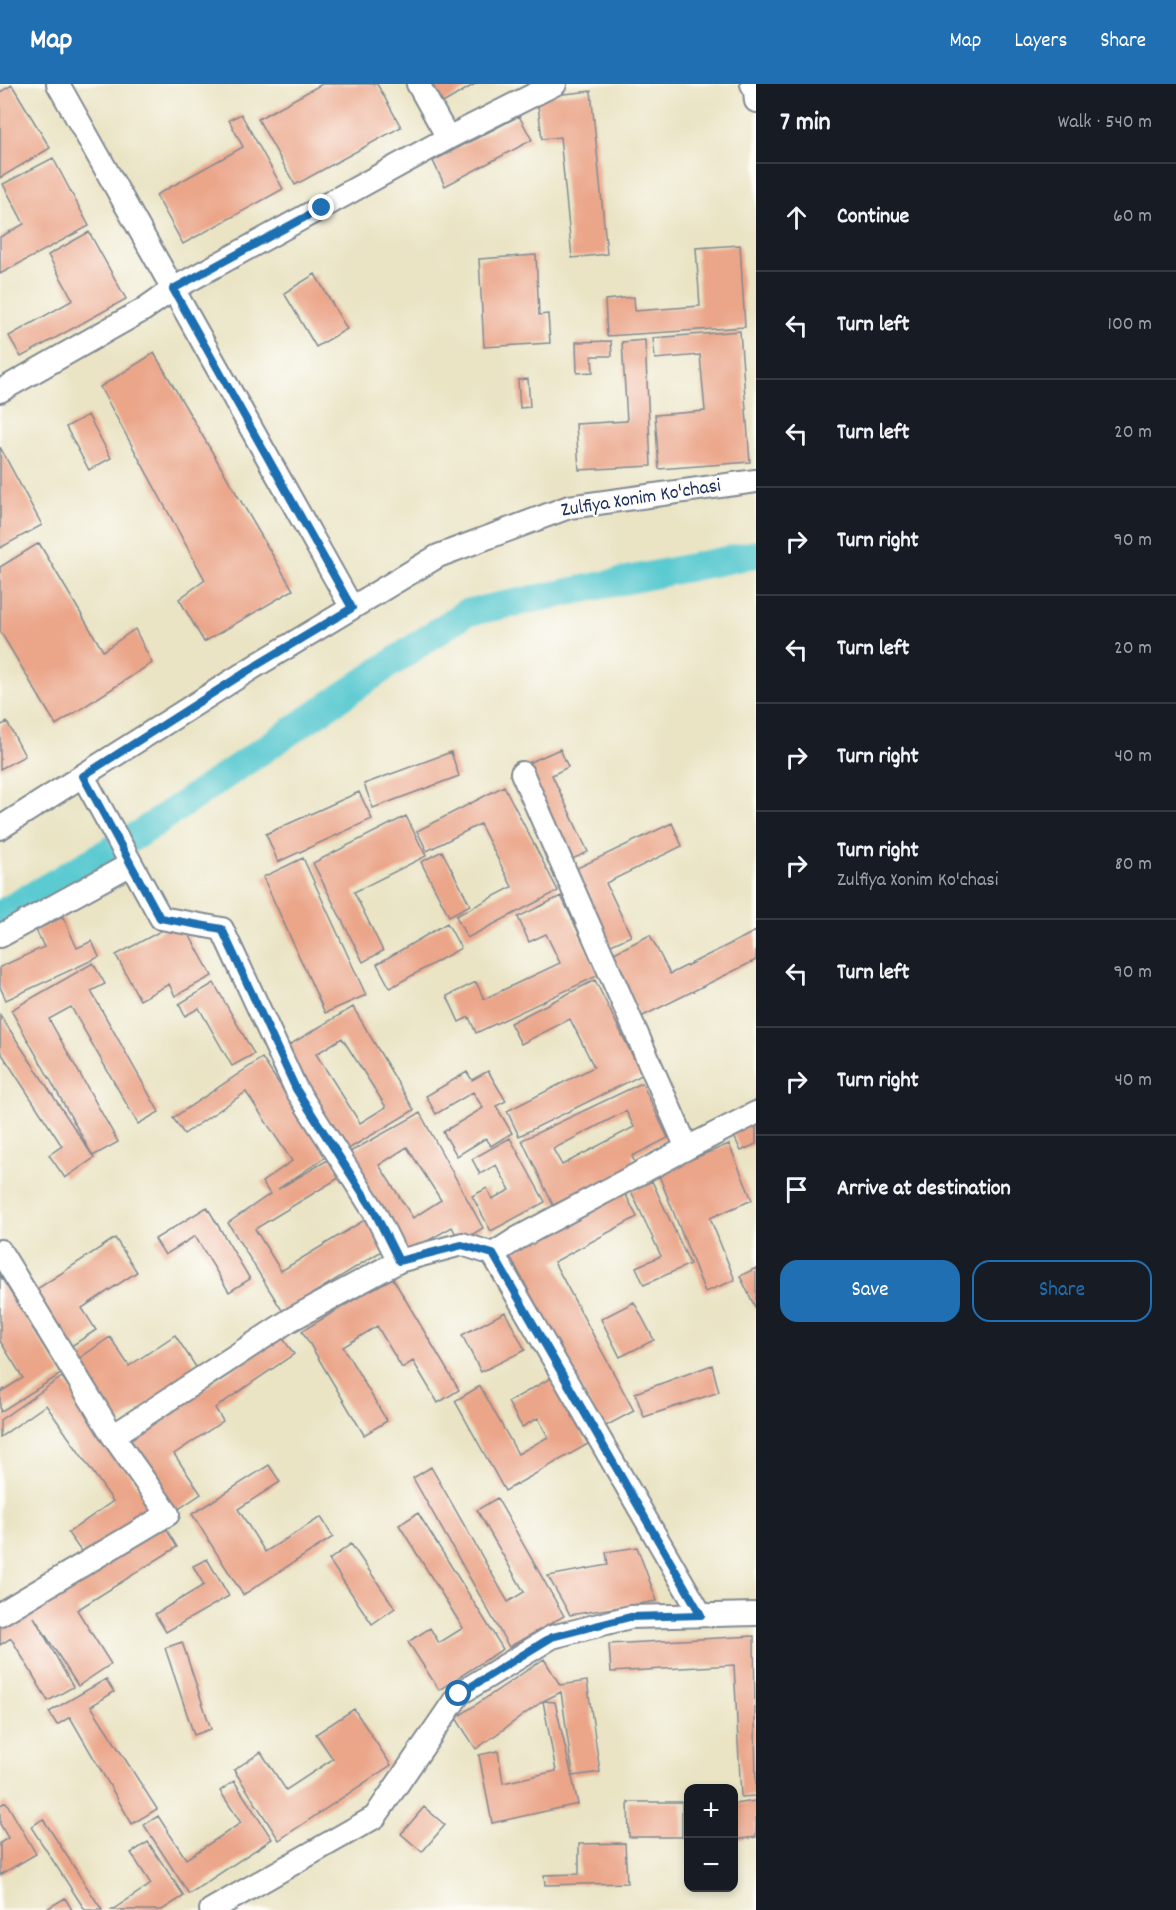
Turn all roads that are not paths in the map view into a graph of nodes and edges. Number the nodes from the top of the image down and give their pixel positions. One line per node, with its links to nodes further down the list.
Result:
1 (58, 84): 7 (street)
2 (418, 84): 6 (street)
3 (555, 84): 6 (street)
4 (752, 84): 5 (street)
5 (756, 101)
6 (448, 138): 7 (street)
7 (173, 289): 8 (street); 10 (street)
8 (0, 391)
9 (756, 481): 10 (street, Zulfiya Xonim Ko'chasi)
10 (352, 608): 12 (street, Zulfiya Xonim Ko'chasi)
11 (522, 773): 17 (street)
12 (83, 776): 13 (street, Zulfiya Xonim Ko'chasi); 14 (street)
13 (0, 828)
14 (131, 864): 15 (street); 20 (street)
15 (0, 936)
16 (756, 1113): 17 (street)
17 (687, 1148): 19 (street)
18 (0, 1251): 21 (street)
19 (493, 1254): 20 (street); 24 (street)
20 (399, 1261): 21 (street)
21 (113, 1436): 22 (street)
22 (0, 1614)
23 (756, 1614): 24 (street)
24 (701, 1615): 25 (street)
25 (211, 1910)

